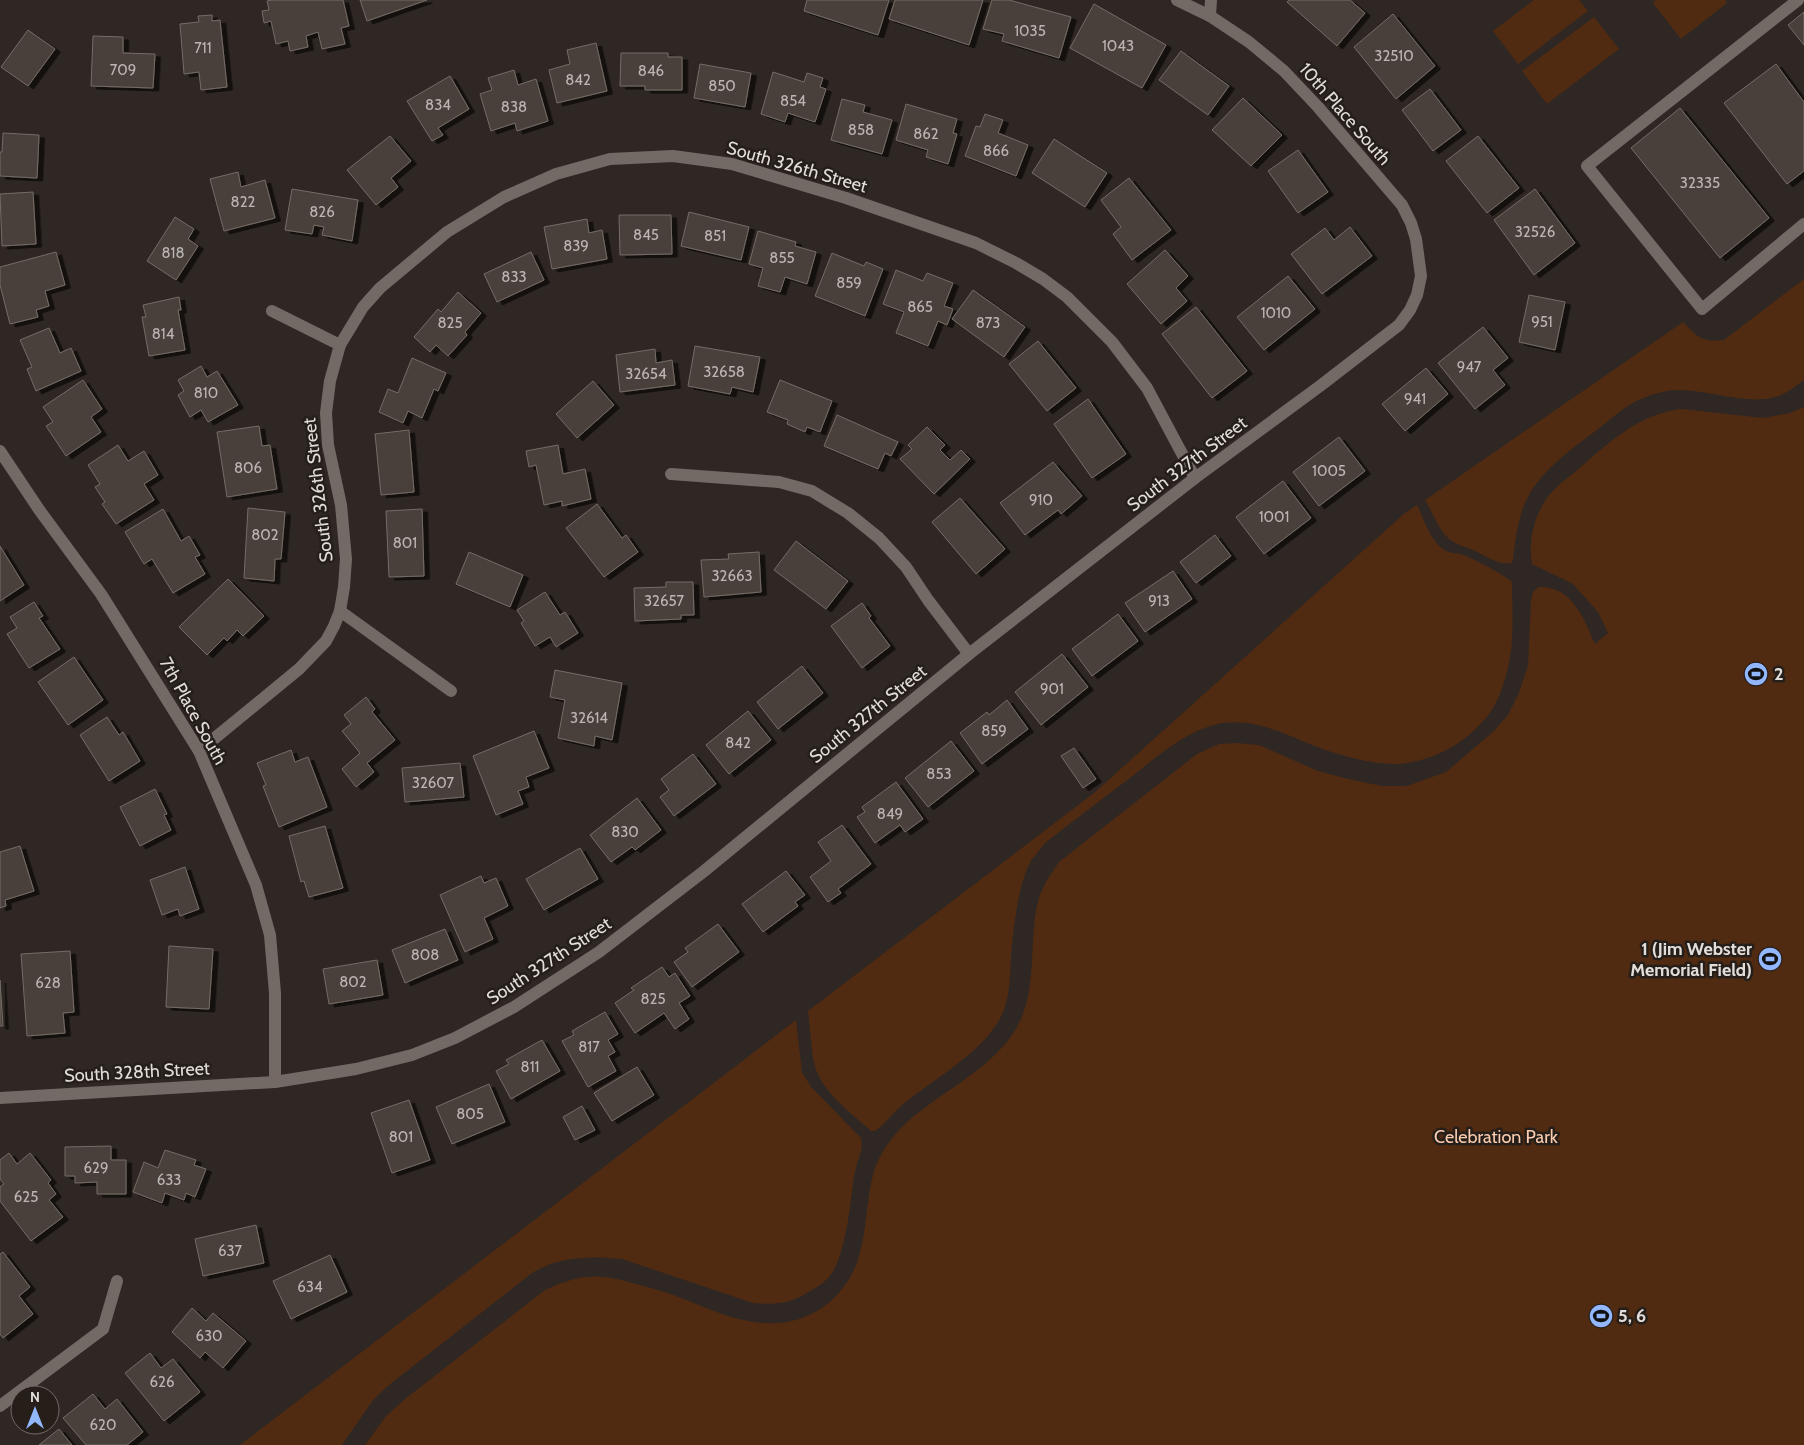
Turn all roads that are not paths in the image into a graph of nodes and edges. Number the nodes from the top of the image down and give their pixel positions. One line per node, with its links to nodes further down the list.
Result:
1 (1177, 0): 4 (street, 10th Place South)
2 (1210, 0): 4 (street)
3 (1798, 0): 5 (street)
4 (1210, 16): 6 (street, 10th Place South)
5 (1804, 224)
6 (1420, 276): 11 (street, South 327th Street)
7 (272, 311): 8 (street)
8 (340, 345): 11 (street, South 326th Street); 12 (street, South 326th Street)
9 (0, 451): 15 (street, 7th Place South)
10 (671, 474): 13 (street)
11 (1195, 478): 13 (street, South 327th Street)
12 (340, 611): 14 (street); 15 (street, South 326th Street)
13 (969, 654): 16 (street, South 327th Street)
14 (451, 691)
15 (199, 751): 16 (street, 7th Place South)
16 (275, 1082): 17 (street, South 328th Street)
17 (0, 1098)
18 (117, 1281): 19 (street)
19 (0, 1406)

